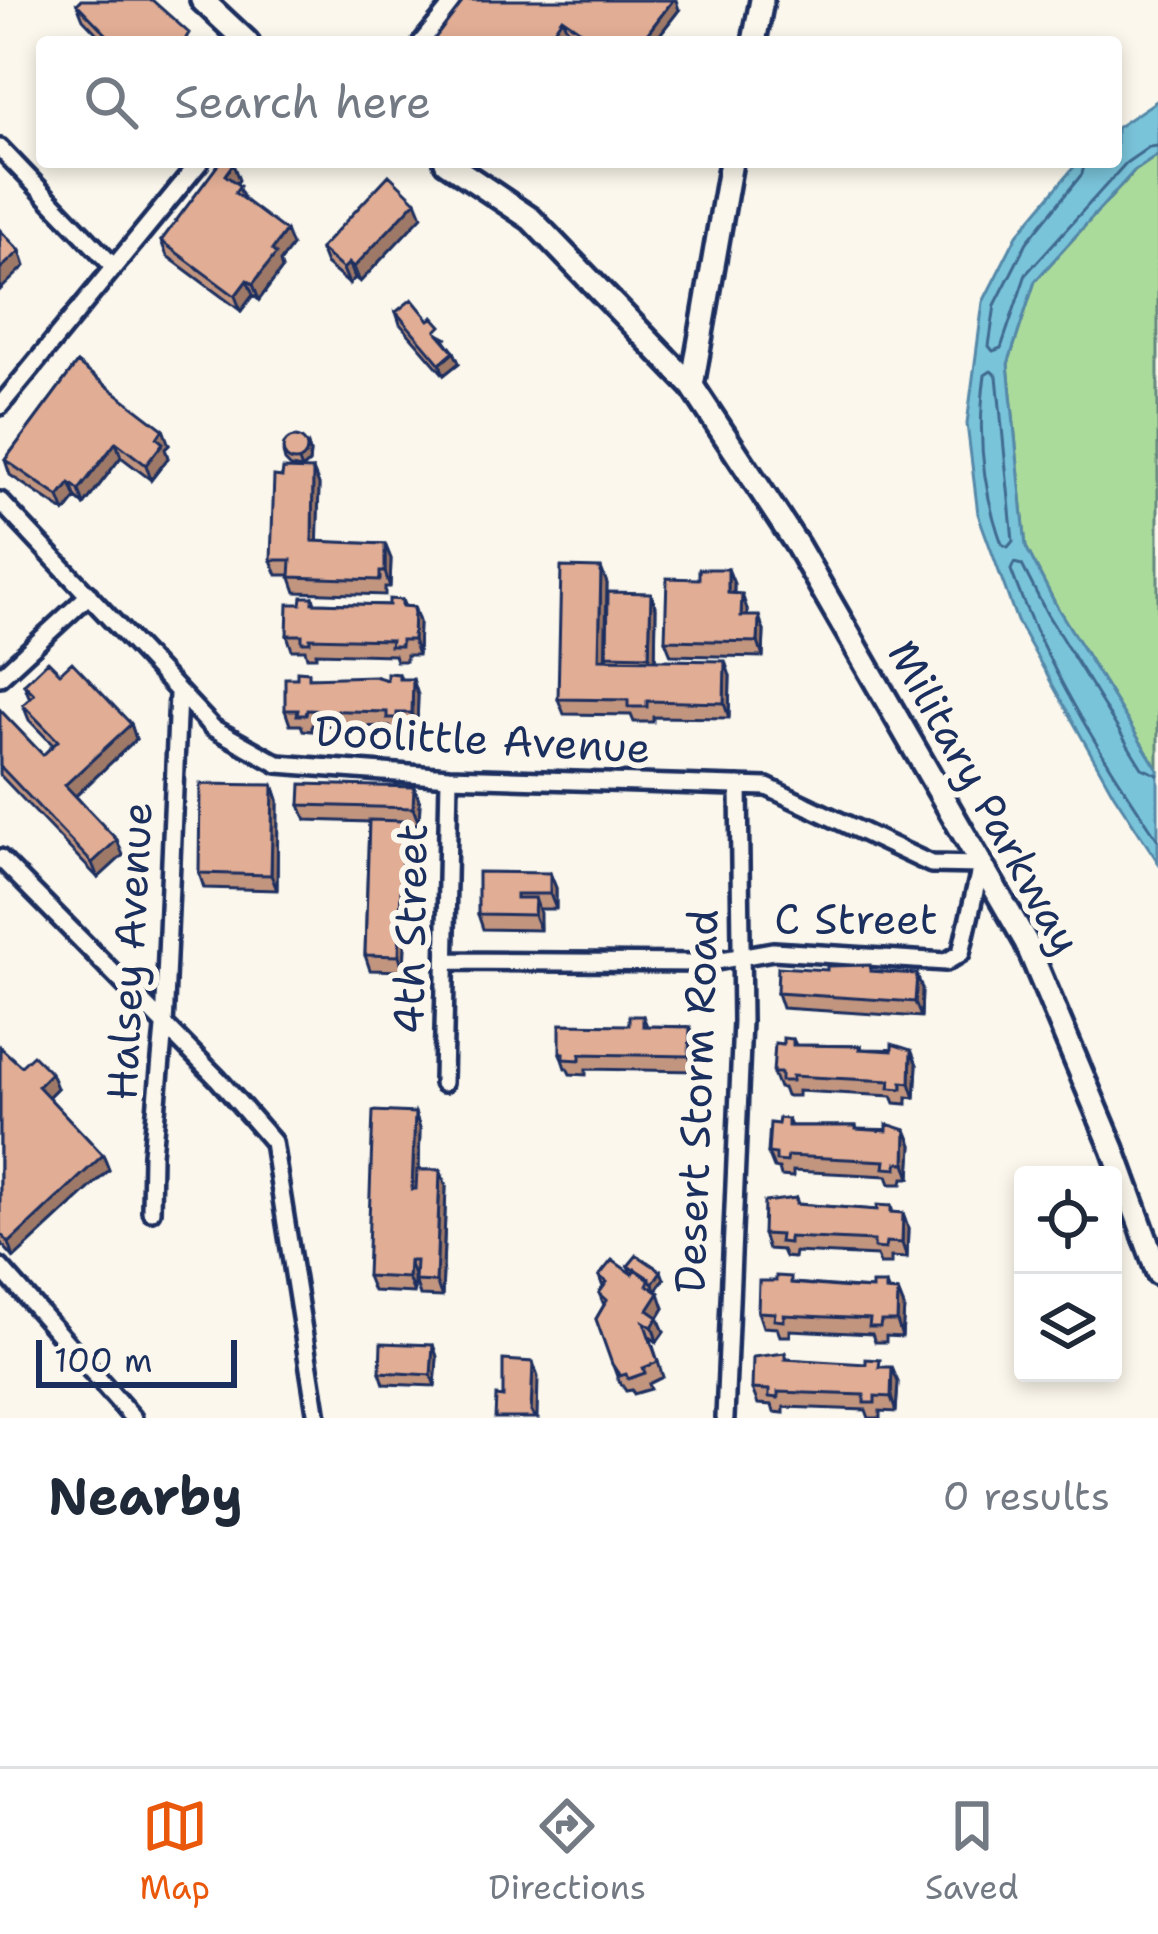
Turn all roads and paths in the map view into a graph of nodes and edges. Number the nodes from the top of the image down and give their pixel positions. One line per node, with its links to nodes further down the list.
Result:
1 (202, 0): 4 (street)
2 (456, 0): 5 (street)
3 (762, 0): 6 (street)
4 (241, 36)
5 (427, 36)
6 (755, 36)
7 (0, 148): 11 (street)
8 (195, 168): 11 (street)
9 (455, 168): 12 (street, Military Parkway)
10 (730, 168): 12 (street)
11 (114, 267): 13 (street)
12 (692, 386): 21 (street, Military Parkway)
13 (0, 406)
14 (0, 501): 15 (street, Doolittle Avenue)
15 (89, 595): 16 (street); 17 (street, Doolittle Avenue)
16 (0, 676)
17 (178, 694): 18 (street, Doolittle Avenue); 24 (street, Halsey Avenue)
18 (449, 777): 19 (street, Doolittle Avenue); 23 (street, 4th Street)
19 (740, 786): 21 (street, Doolittle Avenue); 22 (street, Desert Storm Road)
20 (0, 858): 24 (street)
21 (980, 865): 22 (street, C Street); 28 (street, Military Parkway)
22 (743, 958): 23 (street, C Street); 31 (street, Desert Storm Road)
23 (445, 961): 25 (street, 4th Street)
24 (164, 1028): 26 (street, Halsey Avenue); 30 (street)
25 (442, 1083)
26 (151, 1211)
27 (0, 1267): 29 (street)
28 (1158, 1273)
29 (133, 1418)
30 (317, 1418)
31 (725, 1418)

